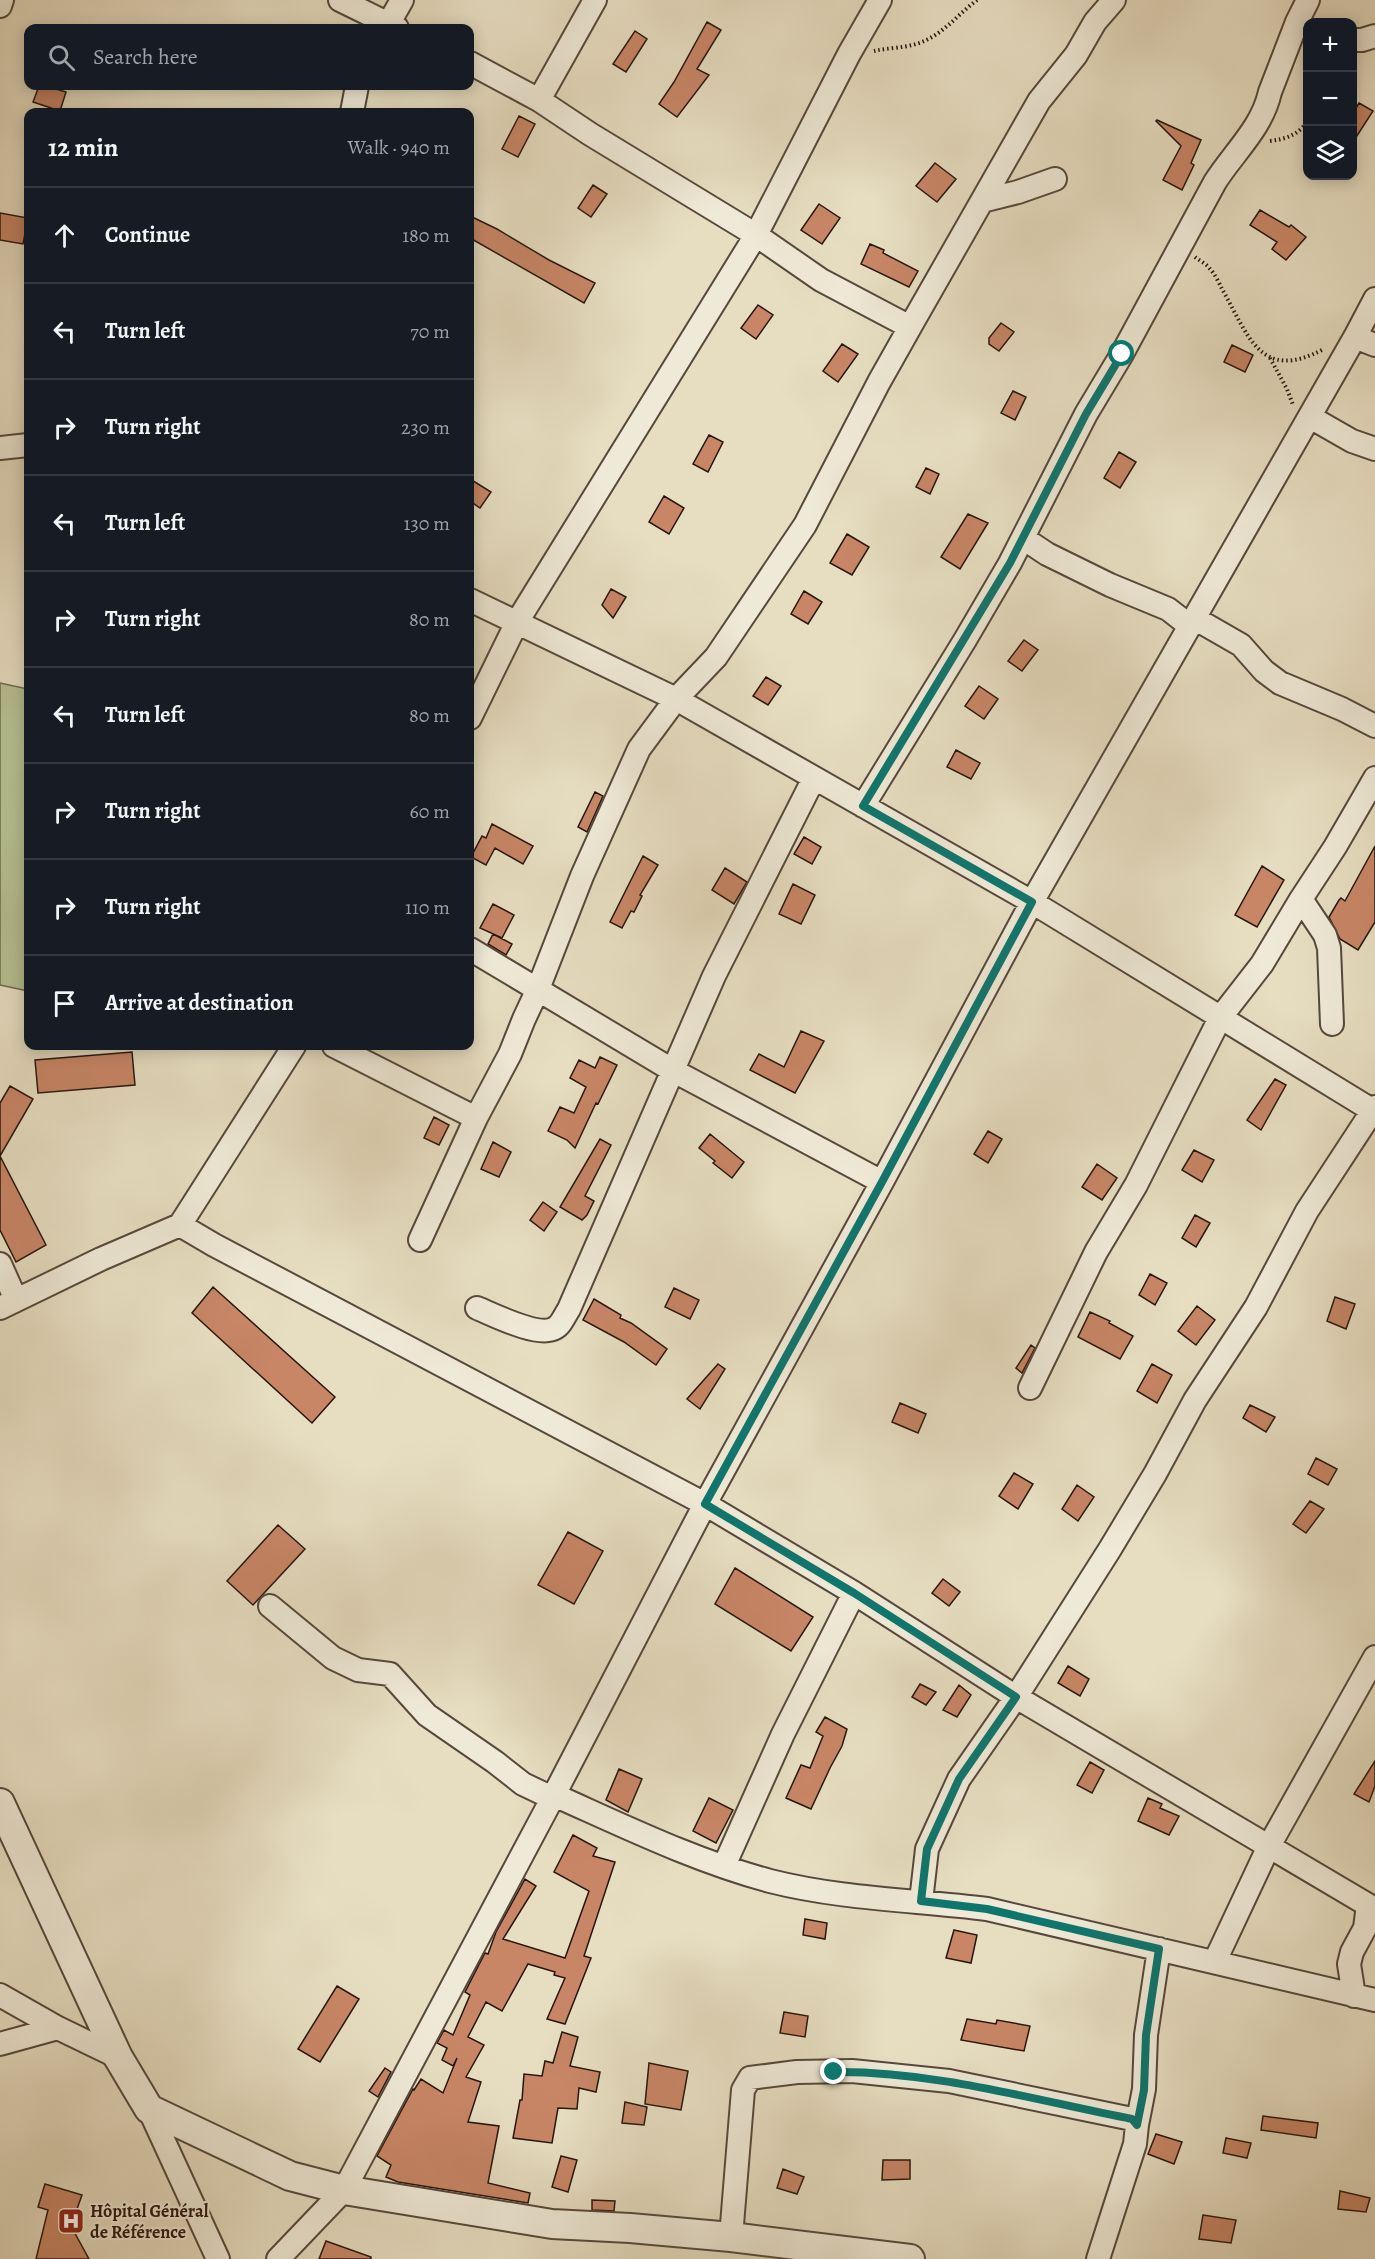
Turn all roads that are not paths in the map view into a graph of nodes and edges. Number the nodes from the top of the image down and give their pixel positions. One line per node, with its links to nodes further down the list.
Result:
1 (2, 0): 8 (street)
2 (340, 0): 9 (street)
3 (402, 0): 10 (street)
4 (594, 0): 16 (street)
5 (880, 0): 20 (street)
6 (1114, 0): 19 (street)
7 (1308, 0): 11 (street)
8 (0, 6)
9 (385, 24)
10 (392, 24)
11 (1302, 24): 28 (street)
12 (1375, 36): 13 (street)
13 (1357, 40)
14 (474, 65): 16 (street)
15 (356, 90): 17 (street)
16 (539, 100): 20 (street)
17 (352, 108)
18 (1055, 179): 19 (street)
19 (982, 201): 22 (street)
20 (756, 235): 22 (street); 32 (street)
21 (1375, 299): 23 (street)
22 (910, 327): 34 (street)
23 (1365, 341): 24 (street)
24 (1307, 422): 27 (street); 29 (street)
25 (24, 445): 26 (street)
26 (0, 448)
27 (1375, 449)
28 (1023, 538): 31 (street); 39 (street)
29 (1206, 598): 31 (street); 33 (street)
30 (474, 602): 32 (street)
31 (1168, 609): 33 (street)
32 (517, 622): 34 (street); 35 (street)
33 (1192, 622): 36 (street); 41 (street)
34 (676, 699): 37 (street); 43 (street)
35 (474, 710)
36 (1375, 726)
37 (814, 778): 39 (street); 48 (street)
38 (1375, 778): 40 (street)
39 (863, 806): 41 (street)
40 (1301, 898): 44 (street); 45 (street)
41 (1032, 902): 44 (street); 51 (street)
42 (474, 952): 43 (street)
43 (538, 989): 48 (street); 50 (street)
44 (1220, 1018): 49 (street); 57 (street)
45 (1332, 1024)
46 (291, 1050): 52 (street)
47 (342, 1050): 50 (street)
48 (672, 1070): 51 (street); 56 (street)
49 (1374, 1110): 62 (street)
50 (476, 1118): 53 (street)
51 (882, 1182): 58 (street)
52 (180, 1225): 55 (street); 58 (street)
53 (420, 1240)
54 (0, 1264): 55 (street)
55 (8, 1304)
56 (477, 1308)
57 (1030, 1388)
58 (705, 1504): 59 (street); 63 (street)
59 (854, 1593): 62 (street); 66 (street)
60 (270, 1606): 63 (street)
61 (1375, 1657): 65 (street)
62 (1016, 1697): 65 (street); 67 (street)
63 (554, 1795): 66 (street); 78 (street)
64 (0, 1803): 75 (street)
65 (1269, 1845): 68 (street); 70 (street)
66 (724, 1866): 67 (street)
67 (921, 1901): 69 (street)
68 (1372, 1910): 72 (street)
69 (1159, 1949): 70 (street); 77 (street)
70 (1215, 1961): 72 (street)
71 (0, 1995): 73 (street)
72 (1365, 1998)
73 (58, 2028): 74 (street); 75 (street)
74 (0, 2044)
75 (118, 2057): 76 (street)
76 (149, 2109): 78 (street); 81 (street)
77 (1137, 2125): 79 (street); 84 (street)
78 (344, 2190): 79 (street); 82 (street)
79 (731, 2237): 80 (street)
80 (770, 2250): 83 (street)
81 (218, 2259)
82 (278, 2259)
83 (910, 2259)
84 (1098, 2259)

